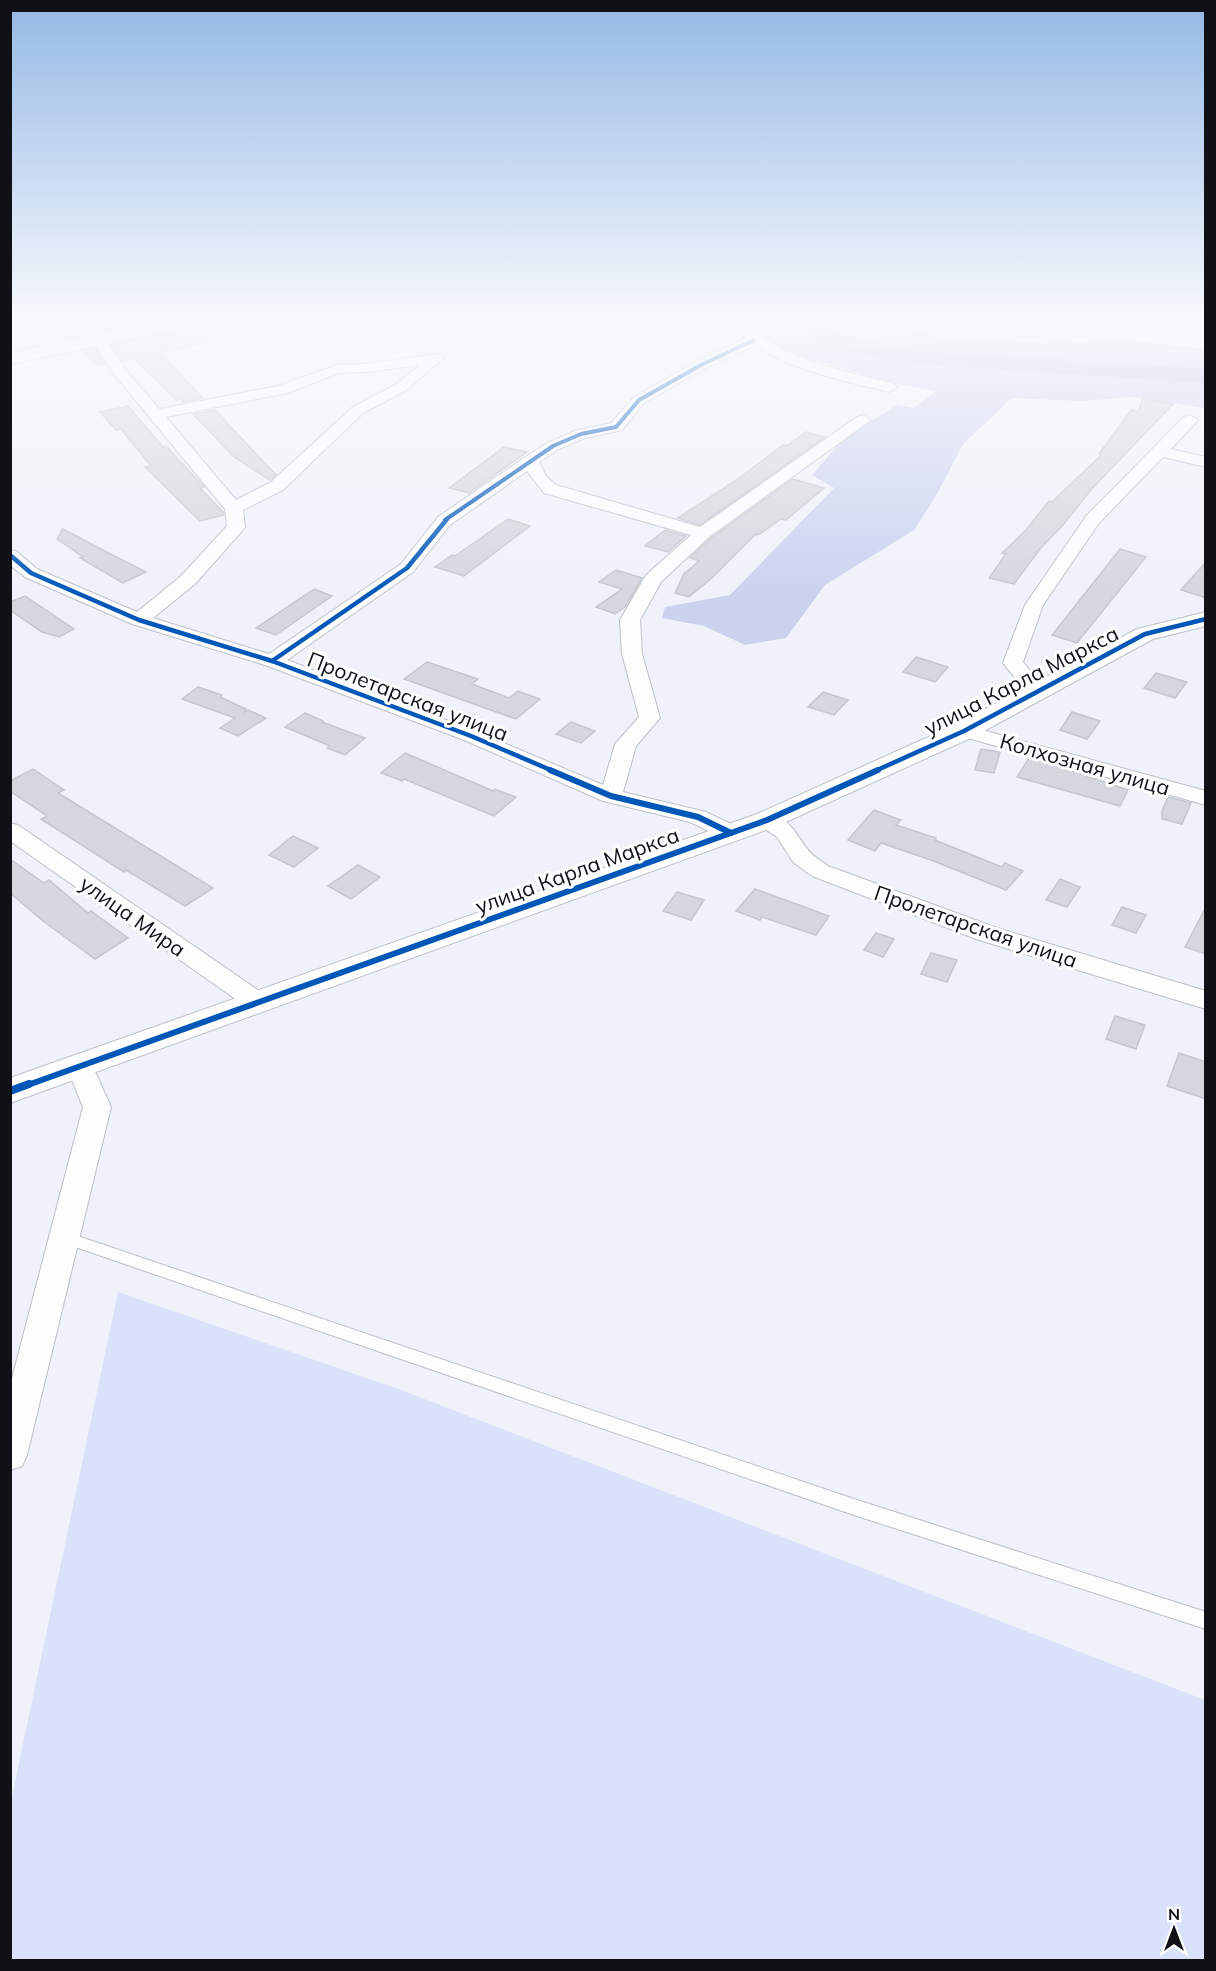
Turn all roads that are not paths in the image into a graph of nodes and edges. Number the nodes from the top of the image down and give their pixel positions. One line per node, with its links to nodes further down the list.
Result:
1 (152, 411): 5 (street)
2 (170, 411): 5 (street)
3 (357, 411): 11 (street)
4 (630, 411): 9 (street)
5 (154, 414): 11 (street)
6 (863, 420): 12 (street)
7 (1190, 420): 8 (street)
8 (1159, 451): 10 (street); 17 (street)
9 (530, 461): 12 (street); 16 (street)
10 (1206, 462)
11 (234, 508): 15 (street)
12 (703, 533): 19 (street)
13 (10, 555): 15 (street, Пролетарская улица)
14 (1206, 619): 17 (street, улица Карла Маркса)
15 (139, 620): 16 (street, Пролетарская улица)
16 (272, 661): 19 (street, Пролетарская улица)
17 (1037, 692): 18 (street, улица Карла Маркса)
18 (964, 730): 20 (street, Колхозная улица); 21 (street, улица Карла Маркса)
19 (611, 796): 23 (street, Пролетарская улица)
20 (1206, 798)
21 (766, 820): 23 (street, улица Карла Маркса); 24 (street, Пролетарская улица)
22 (10, 830): 25 (street, улица Мира)
23 (731, 833): 25 (street, улица Карла Маркса)
24 (1206, 1000)
25 (256, 1001): 26 (street, улица Карла Маркса)
26 (79, 1065): 27 (street, улица Карла Маркса); 28 (street)
27 (10, 1091)
28 (63, 1237): 29 (street); 30 (lane)
29 (10, 1455)
30 (1206, 1621)

